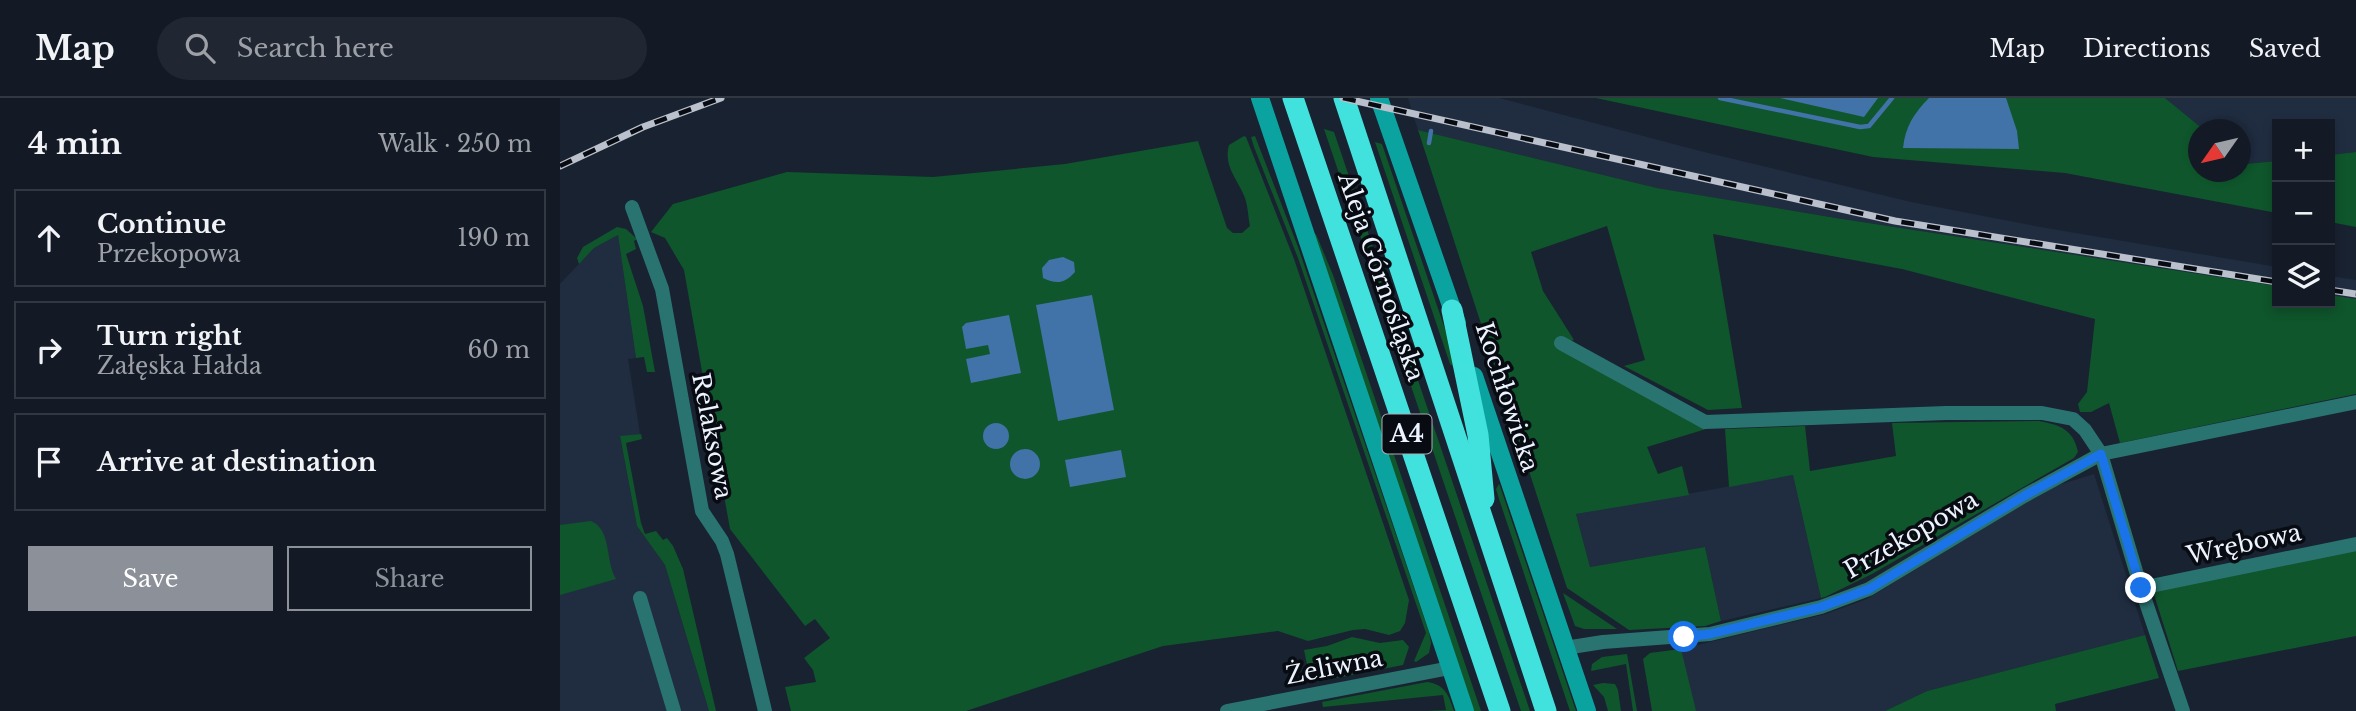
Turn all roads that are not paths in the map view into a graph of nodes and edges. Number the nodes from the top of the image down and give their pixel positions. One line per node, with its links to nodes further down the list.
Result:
1 (1260, 98): 15 (main road)
2 (1293, 98): 20 (highway, Aleja Górnośląska / A4)
3 (1343, 98): 10 (highway, Aleja Górnośląska / A4)
4 (1379, 98): 6 (main road, Kochłowicka)
5 (632, 206): 17 (street, Relaksowa)
6 (1452, 310): 10 (highway); 14 (main road, Kochłowicka)
7 (1560, 343): 9 (street)
8 (2356, 402): 9 (street, Przekopowa)
9 (2101, 454): 12 (street); 14 (street, Przekopowa)
10 (1487, 536): 21 (highway, Aleja Górnośląska / A4)
11 (2356, 544): 12 (street, Wrębowa)
12 (2141, 588): 23 (street)
13 (640, 598): 16 (street)
14 (1565, 648): 22 (main road, Kochłowicka)
15 (1450, 668): 18 (street, Żeliwna); 19 (main road)
16 (674, 711)
17 (765, 711)
18 (1227, 711)
19 (1465, 711)
20 (1500, 711)
21 (1546, 711)
22 (1587, 711)
23 (2183, 711)

